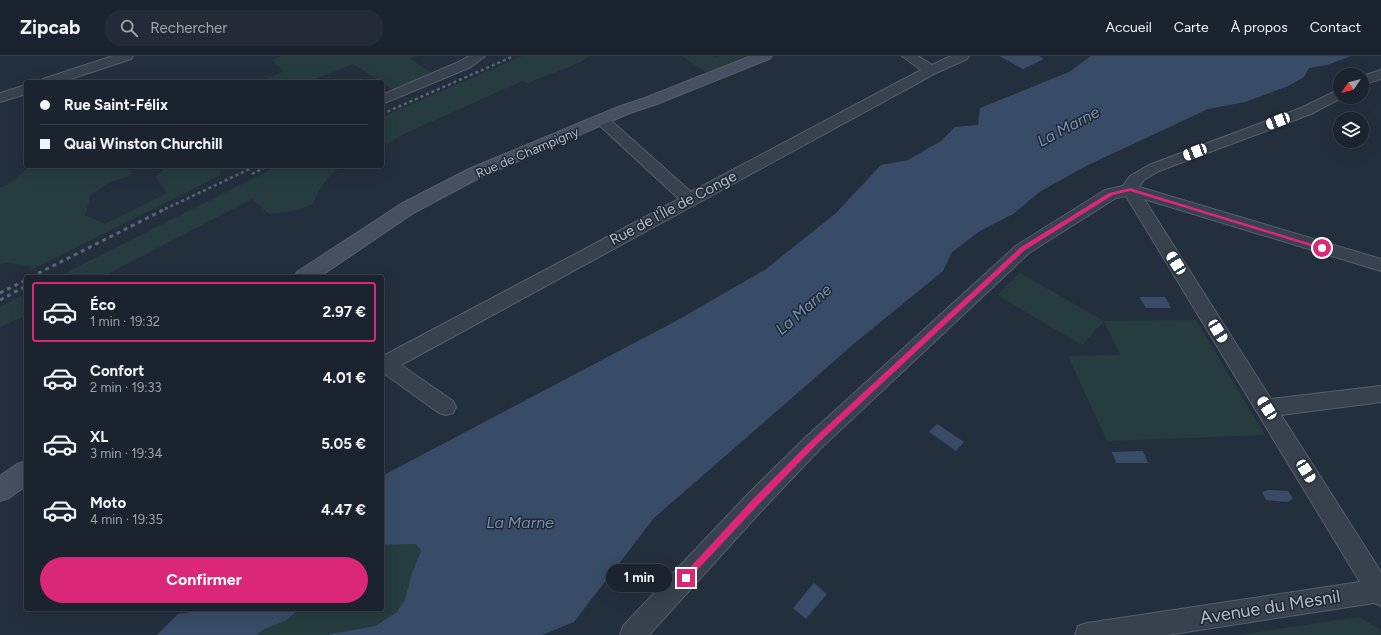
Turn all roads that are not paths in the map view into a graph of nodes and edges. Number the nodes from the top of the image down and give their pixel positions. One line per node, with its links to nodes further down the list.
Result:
1 (126, 56): 9 (street)
2 (478, 56): 13 (street)
3 (764, 56): 14 (street, Rue de Champigny)
4 (909, 56): 6 (street)
5 (962, 56): 6 (street, Rue de l'Île de Conge)
6 (932, 70): 16 (street, Rue de l'Île de Conge)
7 (1381, 74): 8 (street)
8 (1369, 78)
9 (54, 80)
10 (20, 91): 12 (street)
11 (1333, 97): 15 (street)
12 (0, 98)
13 (384, 99)
14 (602, 120): 16 (street); 18 (street, Rue de Champigny)
15 (1130, 190): 17 (street); 22 (street); 26 (street)
16 (689, 199): 19 (street, Rue de l'Île de Conge)
17 (1381, 265)
18 (307, 275)
19 (384, 364): 21 (street)
20 (1381, 394): 22 (street)
21 (446, 407)
22 (1267, 408): 25 (street)
23 (24, 473): 24 (street)
24 (0, 490)
25 (1380, 591): 27 (street, Avenue du Mesnil)
26 (632, 635)
27 (1087, 635)

